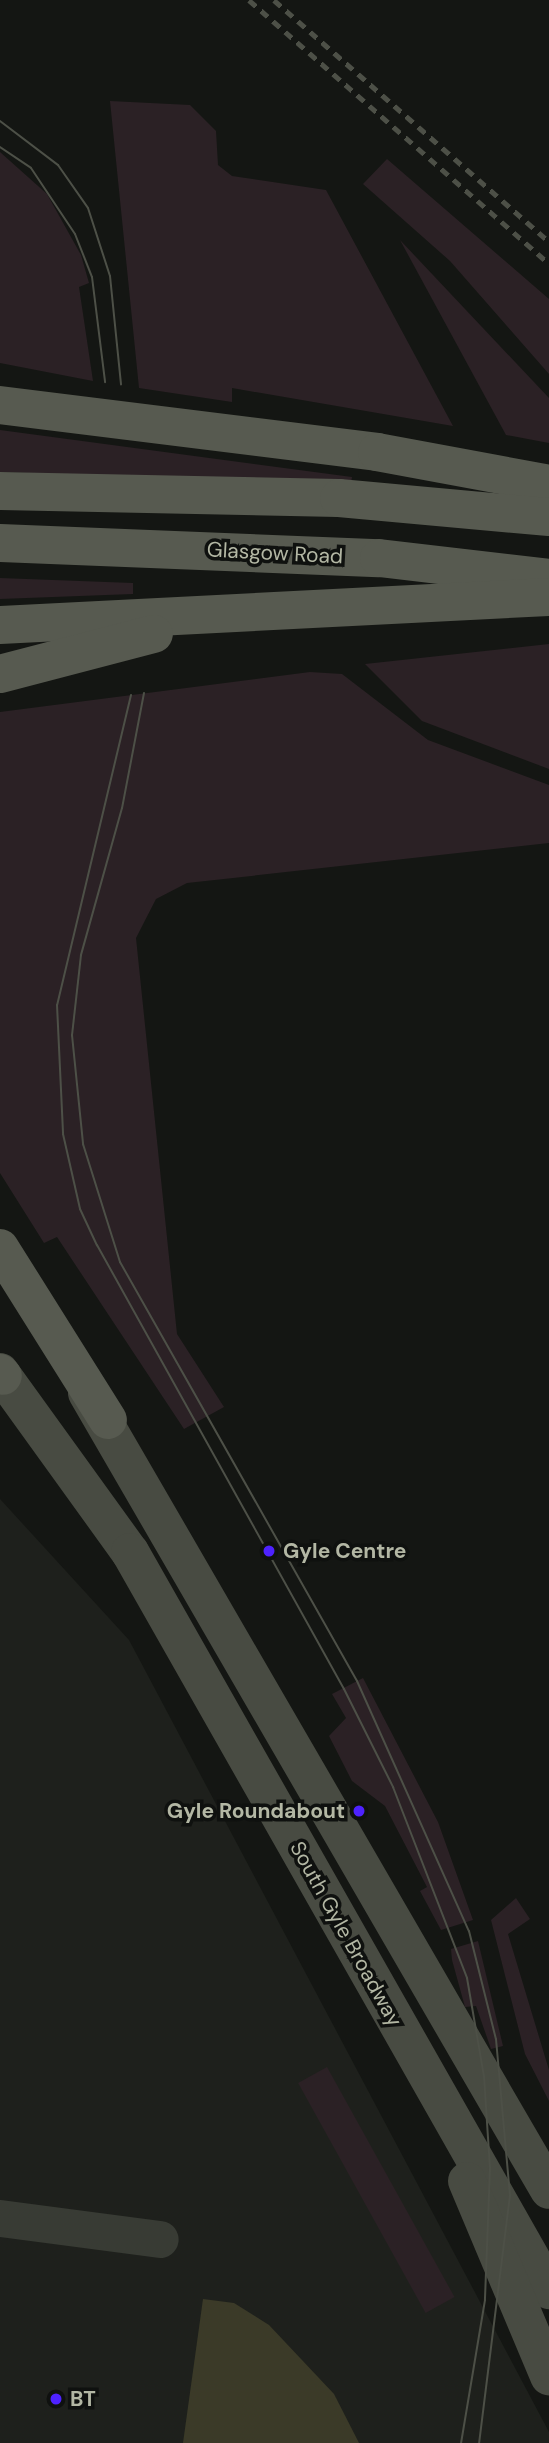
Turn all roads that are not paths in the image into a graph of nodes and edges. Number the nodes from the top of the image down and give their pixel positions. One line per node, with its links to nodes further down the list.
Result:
1 (0, 405): 2 (main road)
2 (549, 484)
3 (0, 491): 4 (main road)
4 (549, 517)
5 (0, 543): 6 (main road, Glasgow Road)
6 (549, 578)
7 (549, 597): 8 (main road)
8 (227, 616): 9 (main road); 10 (main road)
9 (0, 625)
10 (0, 674)
11 (0, 1248): 14 (main road)
12 (0, 1281): 14 (street)
13 (1, 1373): 15 (street, South Gyle Broadway)
14 (108, 1420): 16 (street)
15 (435, 2091): 19 (street, South Gyle Broadway); 20 (street)
16 (549, 2190)
17 (0, 2218): 18 (street)
18 (160, 2239)
19 (549, 2290)
20 (549, 2376)

